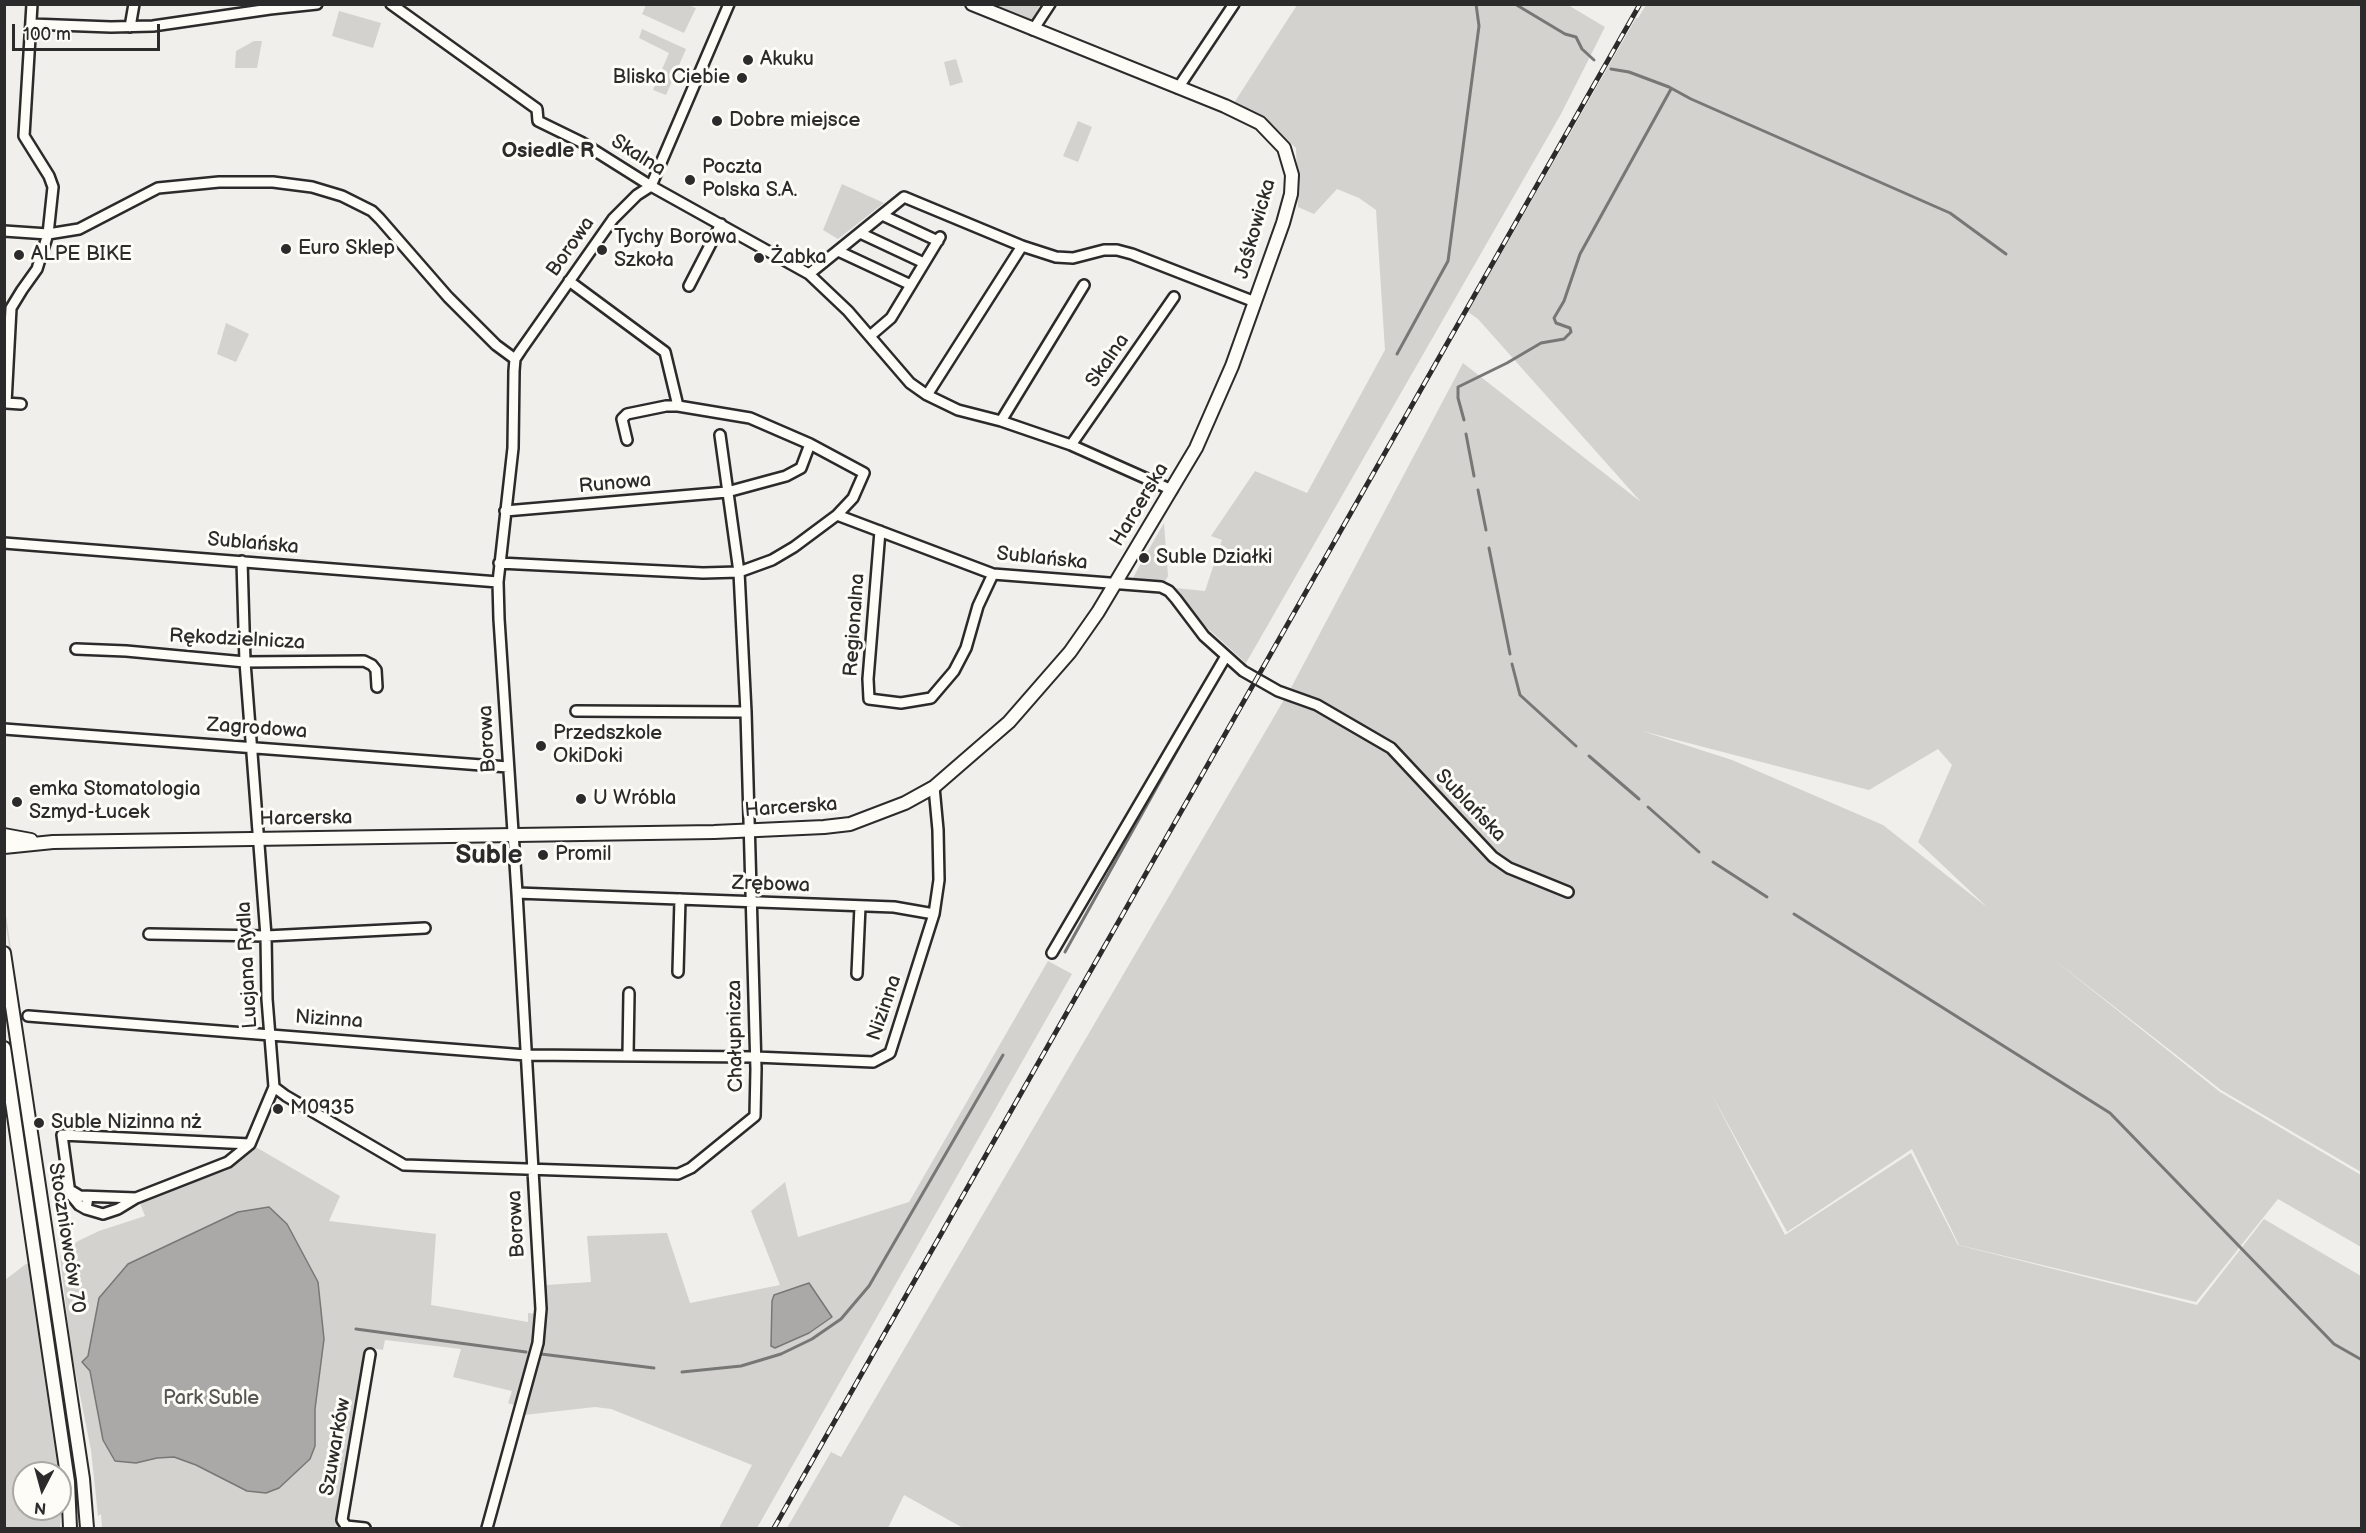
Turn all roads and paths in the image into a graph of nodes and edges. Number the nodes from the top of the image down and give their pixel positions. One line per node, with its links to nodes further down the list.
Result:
1 (32, 4): 10 (street)
2 (134, 4): 11 (street)
3 (317, 4): 9 (street)
4 (391, 4): 14 (street, Skalna)
5 (729, 4): 14 (street, Borowa)
6 (972, 4): 12 (street, Jaśkowicka)
7 (1050, 4): 12 (street)
8 (1234, 4): 13 (street)
9 (269, 7): 11 (street)
10 (31, 24): 11 (street); 19 (street)
11 (130, 27)
12 (1033, 30): 13 (street, Jaśkowicka)
13 (1178, 88): 29 (street, Jaśkowicka)
14 (651, 186): 16 (street, Skalna); 24 (street, Borowa)
15 (882, 215): 18 (street); 20 (street); 22 (street)
16 (720, 224): 23 (street, Skalna); 27 (street)
17 (4, 231): 19 (street)
18 (860, 233): 21 (street); 22 (street)
19 (48, 234): 31 (street); 33 (street)
20 (1022, 246): 29 (street); 32 (street)
21 (838, 250): 23 (street); 25 (street)
22 (924, 263): 25 (street)
23 (809, 274): 30 (street, Skalna)
24 (569, 281): 31 (street, Borowa); 34 (street)
25 (911, 285): 30 (street)
26 (1084, 285): 35 (street)
27 (689, 286)
28 (1174, 297): 39 (street, Skalna)
29 (1255, 302): 40 (street, Harcerska)
30 (872, 338): 32 (street, Skalna)
31 (515, 359): 42 (street, Borowa)
32 (927, 395): 35 (street, Skalna)
33 (21, 404)
34 (678, 406): 37 (street); 38 (street)
35 (1001, 421): 39 (street, Skalna)
36 (720, 435): 41 (street)
37 (627, 440)
38 (810, 444): 41 (street, Runowa); 43 (street)
39 (1071, 445): 40 (street, Skalna)
40 (1172, 490): 51 (street, Harcerska)
41 (727, 492): 42 (street, Runowa); 48 (street)
42 (505, 511): 47 (street, Borowa)
43 (837, 515): 44 (street, Sublańska); 48 (street)
44 (880, 531): 49 (street, Sublańska); 49 (street, Regionalna)
45 (4, 543): 46 (street, Sublańska)
46 (242, 561): 50 (street, Sublańska); 54 (street, Lucjana Rydla)
47 (499, 563): 48 (street); 50 (street, Borowa)
48 (739, 572): 57 (street, Chałupnicza)
49 (993, 574): 51 (street, Sublańska)
50 (498, 582): 60 (street, Borowa)
51 (1115, 584): 53 (street, Sublańska); 61 (street, Harcerska)
52 (76, 649): 54 (street, Rękodzielnicza)
53 (1226, 656): 68 (street, Sublańska); 78 (street)
54 (245, 662): 55 (street, Rękodzielnicza); 59 (street, Lucjana Rydla)
55 (377, 687)
56 (576, 711): 57 (street)
57 (746, 712): 62 (street, Chałupnicza)
58 (4, 729): 59 (street, Zagrodowa)
59 (251, 747): 60 (street, Zagrodowa); 65 (street, Lucjana Rydla)
60 (507, 767): 64 (street, Borowa)
61 (934, 787): 62 (street, Harcerska); 73 (street, Nizinna)
62 (750, 830): 64 (street, Harcerska); 71 (street, Chałupnicza)
63 (4, 835): 66 (street, Harcerska)
64 (512, 835): 65 (street, Harcerska); 69 (street, Borowa)
65 (259, 840): 66 (street, Harcerska); 76 (street, Lucjana Rydla)
66 (53, 842): 67 (street, Harcerska)
67 (7, 848)
68 (1568, 891)
69 (517, 893): 70 (street, Zrębowa); 85 (street, Borowa)
70 (680, 899): 71 (street, Zrębowa); 79 (street)
71 (751, 903): 72 (street, Zrębowa); 87 (street, Chałupnicza)
72 (860, 906): 73 (street, Zrębowa); 80 (street)
73 (934, 914): 87 (street, Nizinna)
74 (425, 928): 76 (street)
75 (149, 934): 76 (street)
76 (266, 936): 83 (street, Lucjana Rydla)
77 (4, 953): 97 (street, Stoczniowców 70)
78 (1052, 953)
79 (678, 972)
80 (857, 975)
81 (629, 993): 86 (street)
82 (28, 1016): 83 (street, Nizinna)
83 (269, 1033): 85 (street, Nizinna); 88 (street, Lucjana Rydla)
84 (4, 1048): 96 (street, Stoczniowców 70)
85 (526, 1055): 86 (street, Nizinna); 90 (street, Borowa)
86 (628, 1055): 87 (street, Nizinna)
87 (755, 1058): 90 (street, Chałupnicza)
88 (274, 1087): 89 (street); 90 (street)
89 (250, 1144): 91 (street); 93 (street)
90 (532, 1169): 99 (street, Borowa)
91 (68, 1187): 92 (street); 94 (street)
92 (88, 1197): 93 (street); 94 (street)
93 (136, 1198): 94 (street)
94 (87, 1209)
95 (370, 1354): 98 (street, Szuwarków)
96 (70, 1528)
97 (87, 1528)
98 (365, 1528)
99 (487, 1528)

